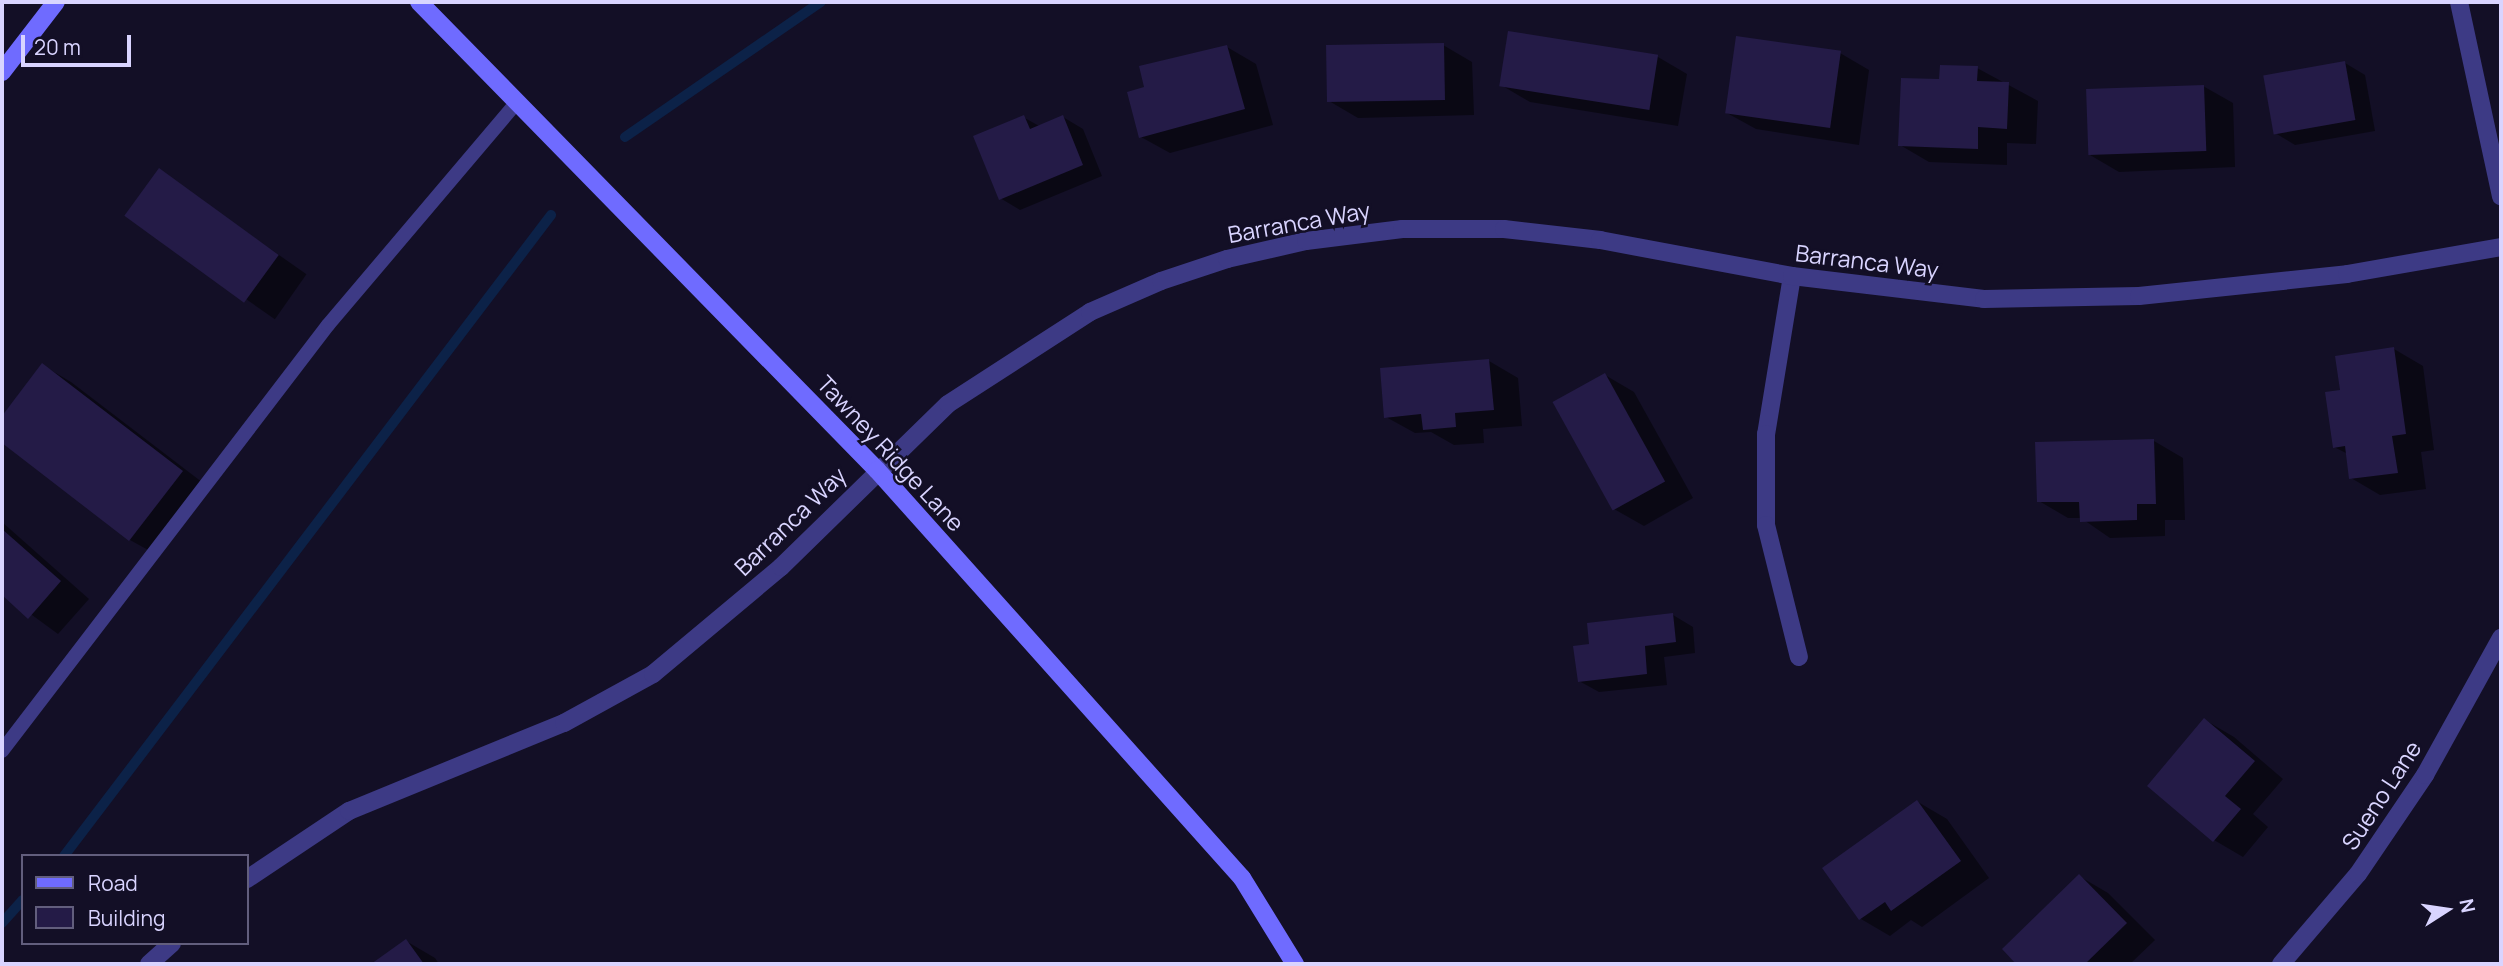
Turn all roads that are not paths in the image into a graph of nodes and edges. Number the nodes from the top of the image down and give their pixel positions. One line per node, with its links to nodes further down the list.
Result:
1 (56, 2): 4 (street)
2 (419, 2): 5 (street, Tawney Ridge Lane)
3 (2459, 2): 6 (street)
4 (2, 72)
5 (517, 102): 9 (street, Tawney Ridge Lane); 12 (lane)
6 (2501, 197)
7 (2501, 247): 8 (street, Barranca Way)
8 (1792, 276): 9 (street, Barranca Way); 11 (street)
9 (877, 470): 13 (street, Barranca Way); 16 (street, Tawney Ridge Lane)
10 (2501, 638): 17 (street, Sueno Lane)
11 (1799, 657)
12 (2, 751)
13 (248, 878)
14 (170, 945): 15 (street)
15 (149, 964)
16 (1295, 964)
17 (2281, 964)

